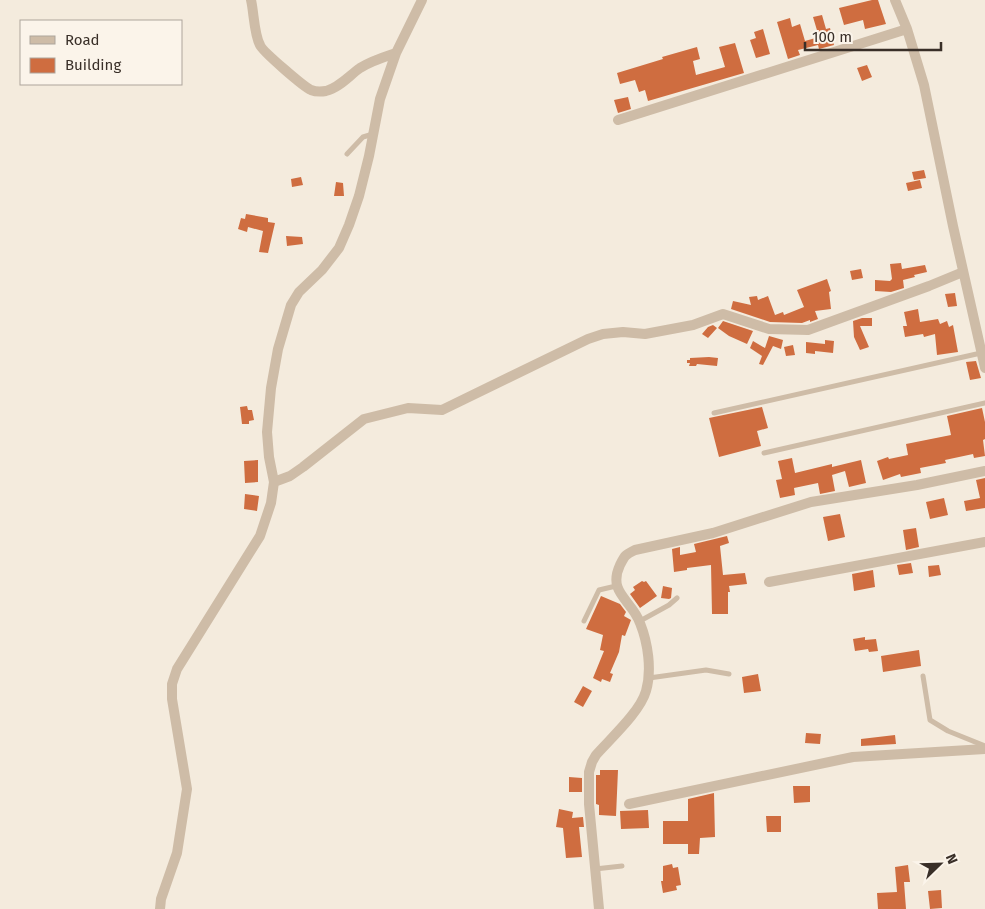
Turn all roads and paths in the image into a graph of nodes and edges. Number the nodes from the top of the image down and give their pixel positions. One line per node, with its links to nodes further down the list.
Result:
1 (251, 0): 5 (street)
2 (422, 0): 5 (street)
3 (895, 0): 4 (street)
4 (907, 29): 6 (street); 9 (street)
5 (396, 53): 7 (street)
6 (618, 120)
7 (373, 134): 8 (lane); 16 (street)
8 (347, 154)
9 (963, 272): 10 (street); 16 (street)
10 (981, 353): 11 (street); 13 (lane)
11 (985, 368)
12 (985, 403): 14 (lane)
13 (714, 413)
14 (764, 453)
15 (985, 471): 19 (street)
16 (274, 482): 30 (street)
17 (985, 542): 18 (street)
18 (769, 582)
19 (616, 586): 21 (lane); 22 (street)
20 (678, 598): 22 (lane)
21 (584, 621)
22 (640, 622): 25 (street)
23 (729, 674): 25 (lane)
24 (924, 676): 26 (lane)
25 (649, 678): 29 (street)
26 (985, 748): 27 (street)
27 (629, 804)
28 (622, 866): 29 (lane)
29 (594, 869): 31 (street)
30 (160, 909)
31 (599, 909)

